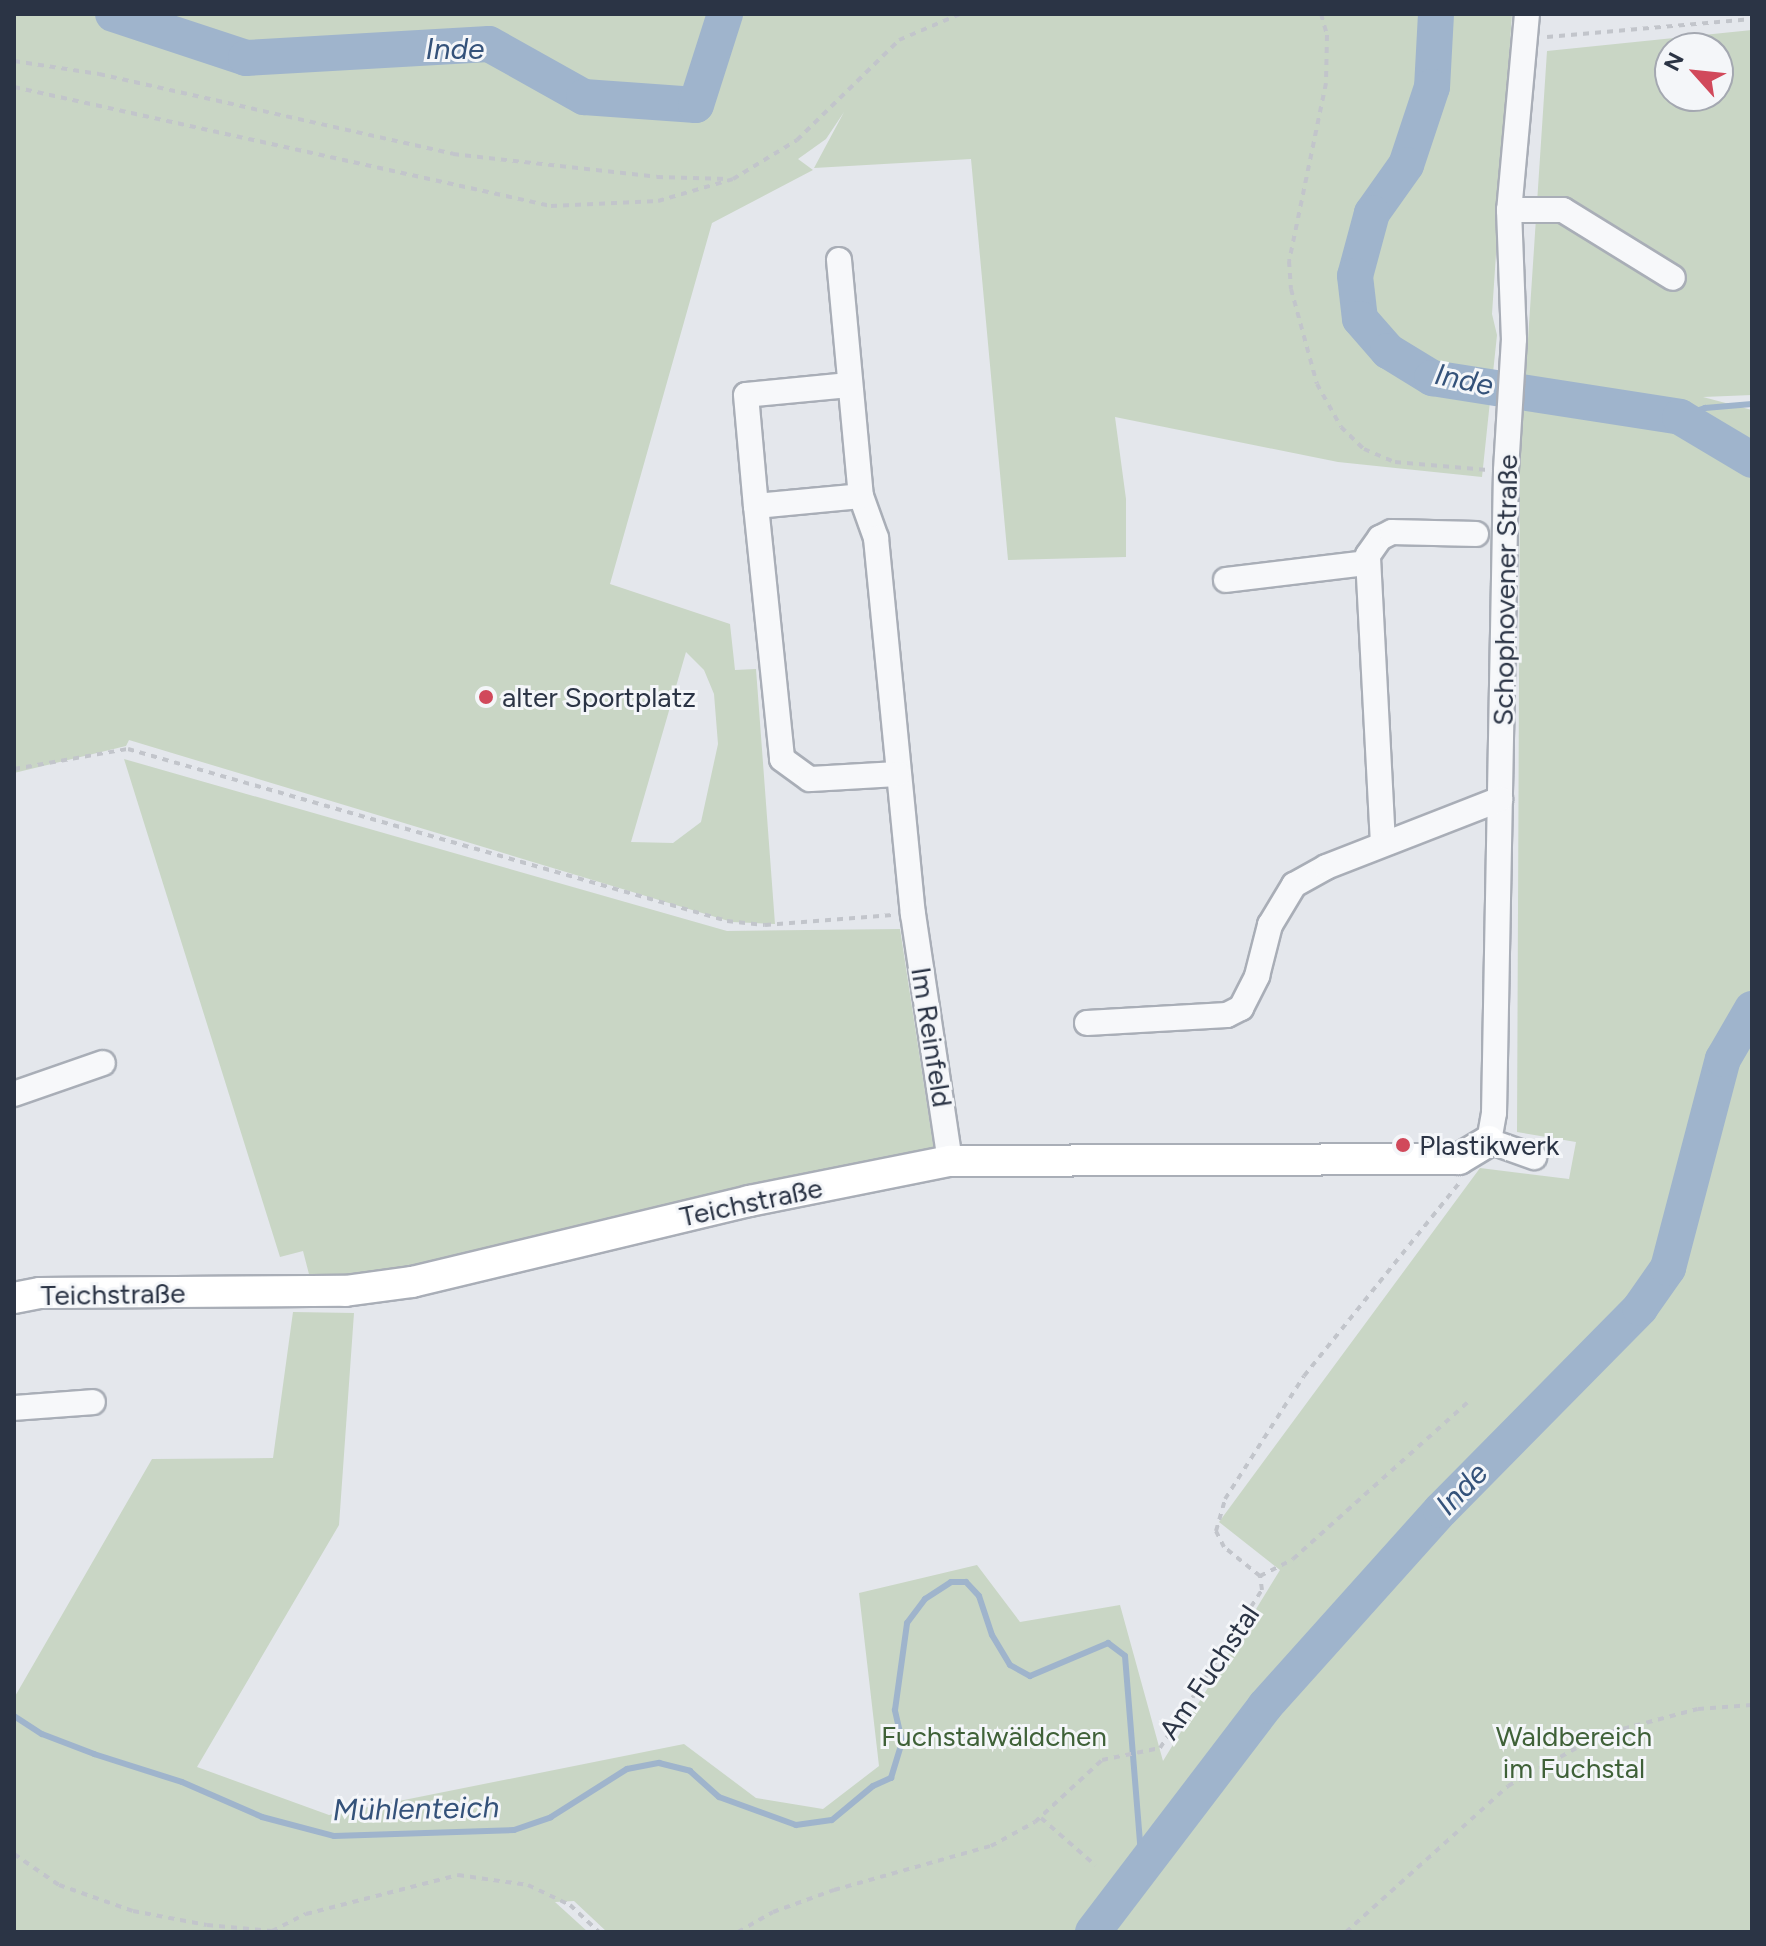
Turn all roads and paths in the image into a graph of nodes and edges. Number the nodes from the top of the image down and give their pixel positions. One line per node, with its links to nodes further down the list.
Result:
1 (960, 14): 8 (path)
2 (1321, 14): 13 (path)
3 (1527, 14): 5 (street, Schophovener Straße)
4 (1752, 19): 5 (path)
5 (1525, 39): 9 (street, Schophovener Straße)
6 (14, 61): 8 (path)
7 (14, 87): 8 (path)
8 (733, 179)
9 (1509, 210): 11 (street); 13 (street, Schophovener Straße)
10 (839, 260): 12 (street, Im Reinfeld)
11 (1673, 278)
12 (849, 385): 14 (street, Im Reinfeld); 15 (street)
13 (1506, 464): 21 (street, Schophovener Straße)
14 (861, 496): 15 (street); 20 (street, Im Reinfeld)
15 (756, 506): 20 (street)
16 (1476, 534): 17 (street)
17 (1366, 563): 18 (street); 22 (street)
18 (1226, 580)
19 (14, 769): 23 (path)
20 (898, 774): 23 (street, Im Reinfeld)
21 (1500, 799): 22 (street); 27 (street, Schophovener Straße)
22 (1383, 844): 24 (street)
23 (913, 914): 29 (street, Im Reinfeld)
24 (1087, 1023)
25 (103, 1063): 26 (street)
26 (14, 1094)
27 (1489, 1141): 28 (street); 29 (main road, Teichstraße)
28 (1534, 1157)
29 (950, 1161): 31 (main road, Teichstraße)
30 (1464, 1177): 35 (path, Am Fuchstal)
31 (14, 1298)
32 (1469, 1401): 35 (path)
33 (93, 1402): 34 (street)
34 (14, 1408)
35 (1260, 1576): 37 (path, Am Fuchstal)
36 (1752, 1705): 42 (path)
37 (1041, 1818): 39 (path); 41 (path, Am Fuchstal)
38 (14, 1854): 40 (path)
39 (1095, 1865)
40 (599, 1932)
41 (738, 1932)
42 (1346, 1932)

